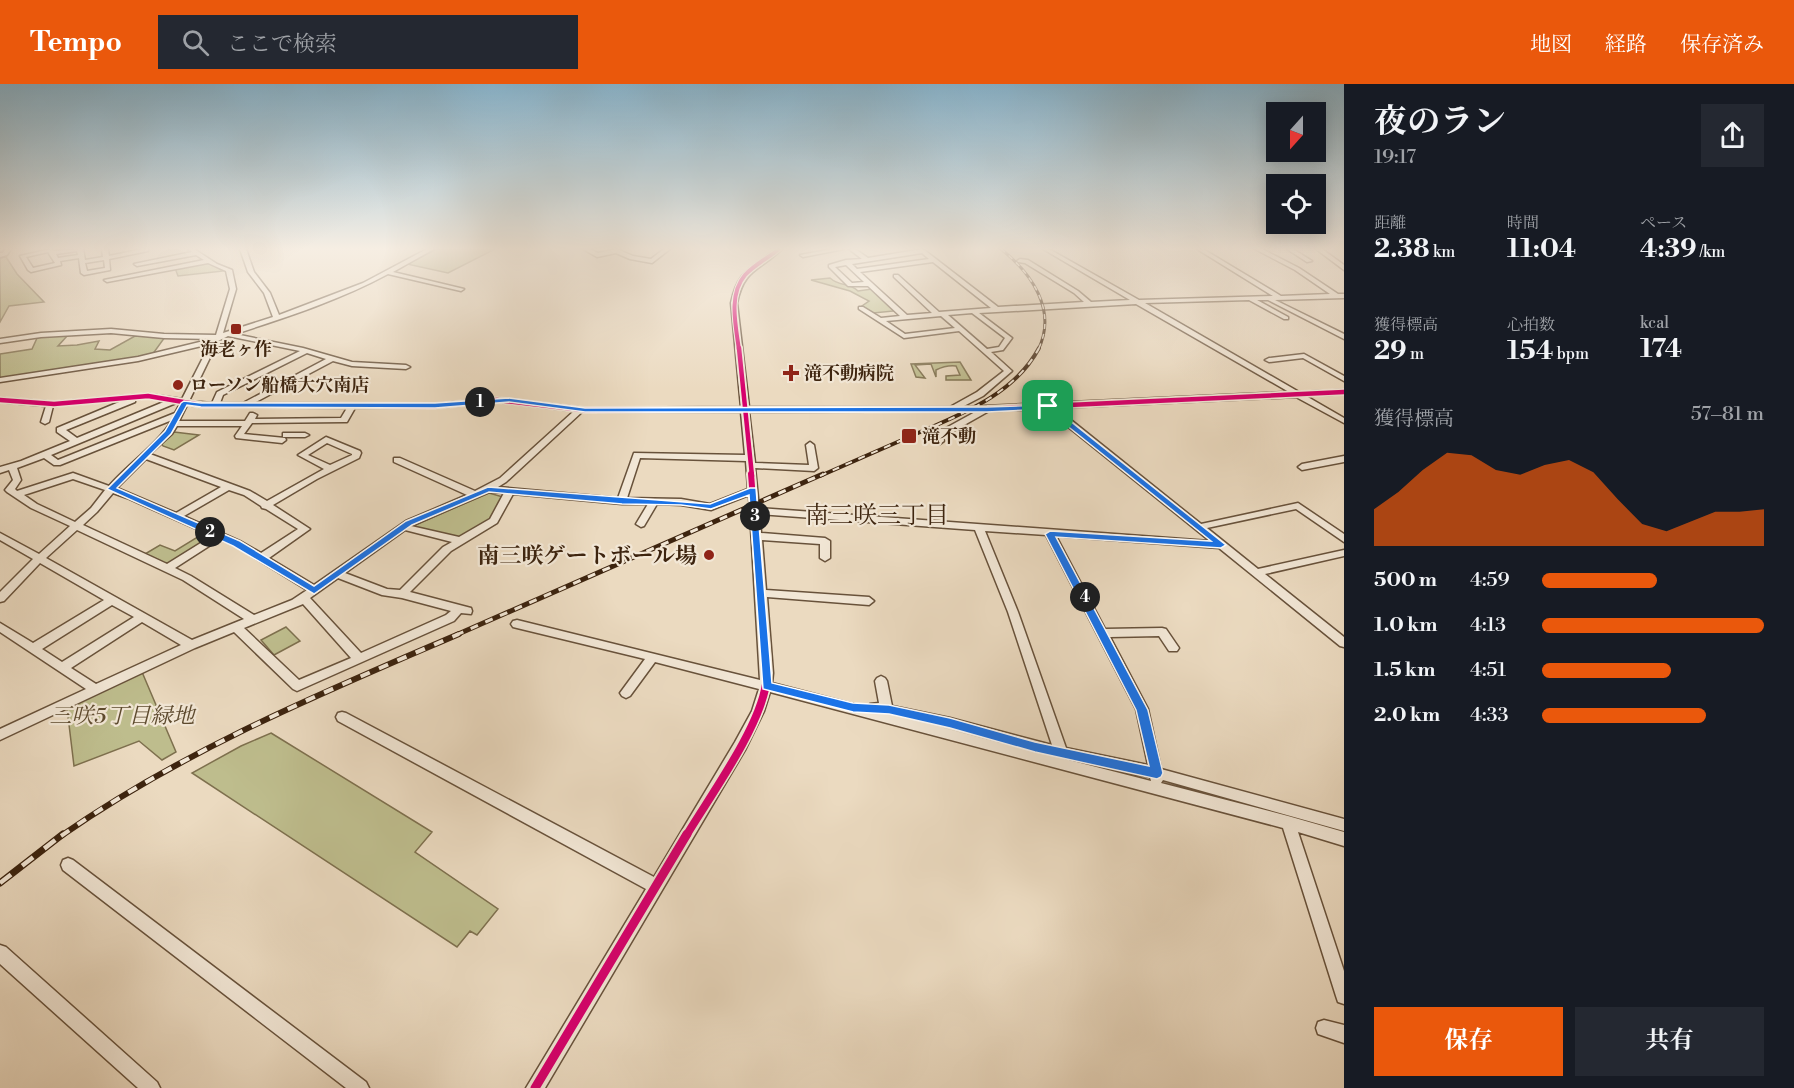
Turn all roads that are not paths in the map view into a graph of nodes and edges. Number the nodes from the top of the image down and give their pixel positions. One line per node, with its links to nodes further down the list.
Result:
1 (230, 296): 28 (street)
2 (268, 296): 23 (street)
3 (334, 296): 23 (street)
4 (735, 296): 52 (street)
5 (882, 296): 22 (street)
6 (919, 296): 21 (street)
7 (980, 296): 19 (street)
8 (1080, 296): 16 (street)
9 (1127, 296): 15 (street)
10 (1276, 296): 13 (street)
11 (1340, 296): 13 (street)
12 (1268, 298): 13 (street); 14 (street); 29 (street)
13 (1280, 298)
14 (1249, 299): 15 (street); 25 (street)
15 (1138, 302): 16 (street); 39 (street)
16 (1091, 305): 18 (street)
17 (861, 308): 26 (street)
18 (1009, 309): 19 (street); 24 (street)
19 (998, 310): 20 (street)
20 (973, 311): 21 (street); 32 (street)
21 (940, 314): 22 (street); 27 (street)
22 (904, 317): 26 (street)
23 (277, 318): 28 (street)
24 (1021, 318)
25 (1286, 318)
26 (881, 320): 27 (street)
27 (960, 329): 32 (street)
28 (221, 337): 30 (street); 31 (street); 36 (street); 43 (street)
29 (1344, 337)
30 (0, 341)
31 (306, 351): 33 (street); 45 (street)
32 (986, 351): 50 (street)
33 (333, 358): 35 (street); 46 (street)
34 (1269, 360): 37 (street)
35 (406, 367)
36 (0, 380)
37 (1344, 380)
38 (1344, 392): 39 (street)
39 (1297, 394): 49 (street); 56 (street)
40 (142, 396): 42 (street); 44 (street); 62 (street)
41 (0, 400): 44 (street)
42 (174, 401): 43 (street); 62 (street)
43 (184, 403): 45 (street); 54 (street)
44 (50, 404): 57 (street)
45 (215, 405): 46 (street)
46 (244, 405): 47 (street)
47 (260, 405): 48 (street); 58 (street)
48 (353, 405): 51 (street); 55 (street)
49 (1048, 406): 53 (street); 88 (street)
50 (950, 409): 52 (street); 53 (street)
51 (580, 410): 52 (street); 75 (street)
52 (744, 410): 68 (street)
53 (987, 410): 61 (street)
54 (176, 419): 58 (street); 64 (street); 65 (street)
55 (296, 420): 58 (street); 60 (street)
56 (1344, 421)
57 (45, 422)
58 (248, 422): 60 (street)
59 (305, 435): 60 (street)
60 (282, 440)
61 (940, 441)
62 (77, 442): 64 (street)
63 (810, 445): 68 (street)
64 (45, 455): 70 (street)
65 (144, 455): 73 (street); 74 (street)
66 (1344, 459): 69 (street)
67 (397, 460): 79 (street)
68 (749, 462): 76 (street); 80 (street)
69 (1302, 466)
70 (12, 467): 72 (street); 78 (street)
71 (331, 469): 71 (street); 82 (street)
72 (0, 470)
73 (229, 486): 82 (street); 84 (street)
74 (111, 489): 78 (street); 84 (street); 86 (street)
75 (488, 489): 77 (street); 79 (street)
76 (753, 490): 81 (street); 83 (street)
77 (510, 491): 80 (street); 95 (street)
78 (16, 494): 86 (street)
79 (476, 495): 87 (street)
80 (622, 501): 81 (street)
81 (654, 502): 85 (street)
82 (265, 506): 98 (street)
83 (754, 511): 89 (street); 93 (street)
84 (176, 517): 92 (street)
85 (640, 524)
86 (75, 526): 100 (street); 101 (street)
87 (403, 527): 95 (street); 103 (street)
88 (1199, 527): 94 (street); 96 (street)
89 (979, 528): 90 (street); 133 (street)
90 (1050, 534): 96 (street); 116 (street)
91 (0, 536): 100 (street)
92 (219, 536): 98 (street); 101 (street)
93 (756, 536): 99 (street); 106 (street)
94 (1344, 539)
95 (461, 541): 107 (street)
96 (1221, 545): 102 (street)
97 (1344, 553): 102 (street)
98 (261, 558): 104 (street)
99 (825, 558)
100 (39, 559): 105 (street); 109 (street)
101 (168, 568): 112 (street)
102 (1256, 573): 117 (street)
103 (337, 574): 104 (street); 107 (street)
104 (314, 590): 108 (street)
105 (3, 592)
106 (760, 593): 110 (street); 125 (street)
107 (402, 594): 122 (street)
108 (304, 598): 112 (street); 122 (street)
109 (112, 600): 111 (street); 120 (street)
110 (869, 601)
111 (142, 617): 118 (street); 123 (street)
112 (253, 620): 114 (street)
113 (517, 624): 121 (street)
114 (235, 626): 118 (street); 122 (street)
115 (0, 627): 120 (street)
116 (1104, 633): 119 (street); 134 (street)
117 (1344, 643)
118 (191, 645): 126 (street)
119 (1173, 648)
120 (33, 649): 123 (street)
121 (652, 658): 125 (street); 127 (street)
122 (359, 659)
123 (62, 668): 126 (street)
124 (881, 681): 129 (street)
125 (767, 686): 128 (street); 140 (street)
126 (96, 690): 131 (street)
127 (626, 693)
128 (853, 707): 129 (street); 132 (street)
129 (886, 709): 132 (street)
130 (342, 717): 140 (street)
131 (0, 735)
132 (1016, 747): 133 (street); 135 (street)
133 (1061, 753): 134 (street)
134 (1157, 773): 135 (street); 137 (street)
135 (1158, 788): 136 (street)
136 (1288, 822): 138 (street); 142 (street)
137 (1344, 825)
138 (1344, 839)
139 (68, 865): 146 (street)
140 (656, 886): 147 (street)
141 (0, 953): 145 (street)
142 (1344, 996)
143 (1324, 1028): 144 (street)
144 (1344, 1034)
145 (150, 1088)
146 (360, 1088)
147 (535, 1088)

